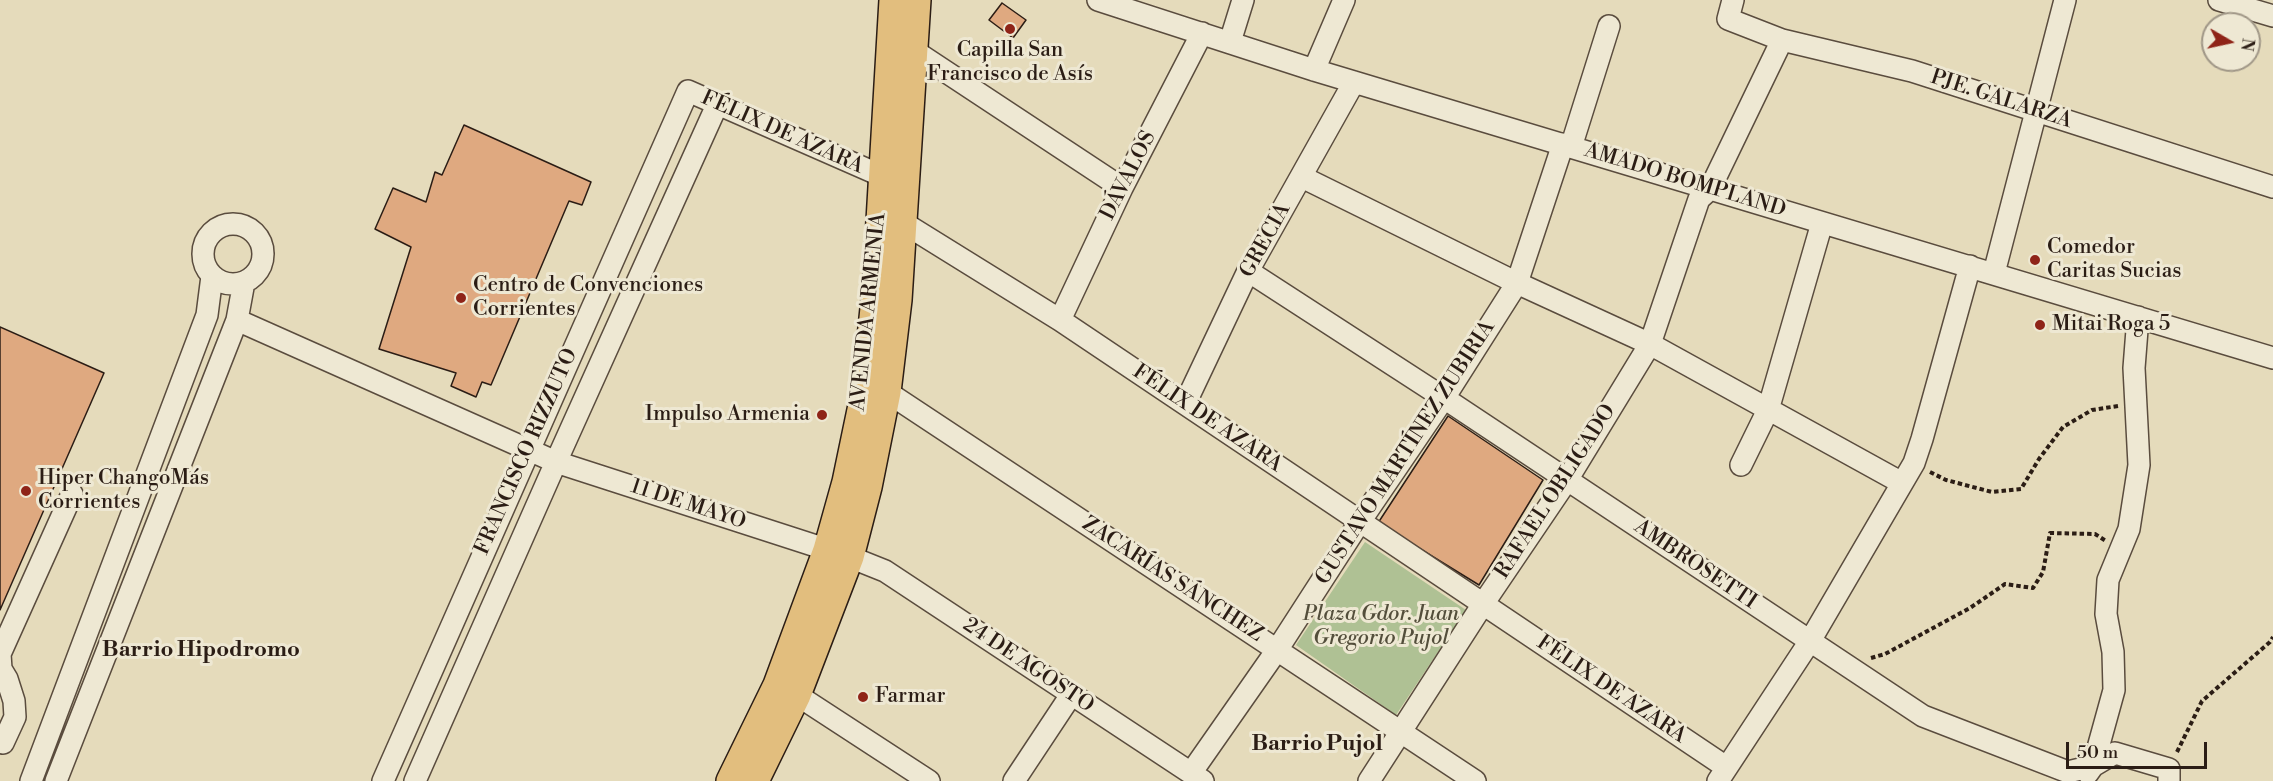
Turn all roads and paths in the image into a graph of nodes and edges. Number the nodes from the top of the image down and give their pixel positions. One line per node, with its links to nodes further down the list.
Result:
1 (893, 0): 14 (main road, AVENIDA ARMENIA)
2 (917, 0): 14 (main road, AVENIDA ARMENIA)
3 (1098, 0): 11 (street, AMADO BOMPLAND)
4 (1243, 0): 13 (street)
5 (1344, 0): 15 (street)
6 (2065, 0): 19 (street)
7 (2218, 0): 9 (street)
8 (1731, 10): 12 (street, PJE. GALARZA)
9 (2273, 16)
10 (1609, 26): 20 (street, GUSTAVO MARTÍNEZ ZUBIRIA)
11 (1202, 33): 13 (street, AMADO BOMPLAND); 24 (street, DÁVALOS)
12 (1782, 40): 19 (street, PJE. GALARZA); 25 (street)
13 (1230, 42): 15 (street, AMADO BOMPLAND)
14 (901, 50): 21 (main road, AVENIDA ARMENIA); 24 (street); 26 (main road, AVENIDA ARMENIA)
15 (1314, 70): 16 (street, AMADO BOMPLAND)
16 (1354, 82): 20 (street, AMADO BOMPLAND); 22 (street, GRECIA)
17 (688, 92): 18 (street, FÉLIX DE AZARA); 44 (street, FRANCISCO RIZZUTO)
18 (717, 105): 21 (street, FÉLIX DE AZARA); 45 (street, FRANCISCO RIZZUTO)
19 (2036, 111): 23 (street, PJE. GALARZA); 30 (street)
20 (1567, 146): 25 (street, AMADO BOMPLAND); 33 (street, GUSTAVO MARTÍNEZ ZUBIRIA)
21 (882, 176): 26 (street, FÉLIX DE AZARA); 39 (main road, AVENIDA ARMENIA)
22 (1302, 177): 29 (street, GRECIA); 33 (street)
23 (2273, 187)
24 (1122, 188): 36 (street, DÁVALOS)
25 (1710, 189): 27 (street, AMADO BOMPLAND); 37 (street, RAFAEL OBLIGADO)
26 (902, 222): 36 (street, FÉLIX DE AZARA); 39 (main road, AVENIDA ARMENIA)
27 (1822, 223): 28 (street, AMADO BOMPLAND); 43 (street)
28 (1970, 266): 30 (street, AMADO BOMPLAND); 46 (street)
29 (1248, 271): 40 (street, AMBROSETTI); 41 (street, GRECIA)
30 (1994, 273): 34 (street, AMADO BOMPLAND)
31 (212, 276): 32 (street); 32 (street); 67 (street)
32 (244, 282): 35 (street)
33 (1517, 283): 37 (street); 40 (street, GUSTAVO MARTÍNEZ ZUBIRIA)
34 (2138, 317): 38 (street, AMADO BOMPLAND); 42 (street)
35 (237, 320): 44 (street, 11 DE MAYO); 68 (street)
36 (1060, 320): 41 (street, FÉLIX DE AZARA)
37 (1650, 344): 43 (street); 48 (street, RAFAEL OBLIGADO)
38 (2273, 358)
39 (876, 389): 53 (main road, AVENIDA ARMENIA); 57 (street, ZACARÍAS SÁNCHEZ)
40 (1444, 398): 48 (street, AMBROSETTI); 51 (street, GUSTAVO MARTÍNEZ ZUBIRIA)
41 (1185, 404): 51 (street, FÉLIX DE AZARA)
42 (2136, 404): 46 (path); 52 (street)
43 (1768, 410): 47 (street); 49 (street)
44 (528, 449): 45 (street, 11 DE MAYO); 69 (street, FRANCISCO RIZZUTO)
45 (556, 462): 53 (street, 11 DE MAYO); 70 (street, FRANCISCO RIZZUTO)
46 (1914, 463): 49 (street)
47 (1741, 465)
48 (1567, 480): 54 (street, RAFAEL OBLIGADO); 56 (street, AMBROSETTI)
49 (1902, 483): 56 (street)
50 (72, 494): 62 (street)
51 (1359, 523): 54 (street, FÉLIX DE AZARA); 57 (street, GUSTAVO MARTÍNEZ ZUBIRIA)
52 (2120, 550): 58 (path); 64 (street)
53 (839, 554): 59 (main road, AVENIDA ARMENIA); 60 (street, 24 DE AGOSTO)
54 (1483, 604): 61 (street, RAFAEL OBLIGADO); 63 (street, FÉLIX DE AZARA)
55 (2273, 637): 65 (path)
56 (1810, 641): 58 (street, AMBROSETTI); 63 (street)
57 (1277, 650): 61 (street, ZACARÍAS SÁNCHEZ); 66 (street, GUSTAVO MARTÍNEZ ZUBIRIA)
58 (1848, 666): 64 (street, AMBROSETTI)
59 (787, 690): 71 (main road, AVENIDA ARMENIA); 72 (main road, AVENIDA ARMENIA); 73 (street)
60 (1071, 695): 66 (street, 24 DE AGOSTO); 74 (street)
61 (1402, 733): 75 (street, RAFAEL OBLIGADO); 76 (street, ZACARÍAS SÁNCHEZ)
62 (3, 743)
63 (1722, 774)
64 (2088, 774): 65 (street, AMBROSETTI)
65 (2169, 775)
66 (1197, 777)
67 (31, 781)
68 (56, 781)
69 (383, 781)
70 (415, 781)
71 (730, 781)
72 (755, 781)
73 (929, 781)
74 (1014, 781)
75 (1369, 781)
76 (1475, 781)

